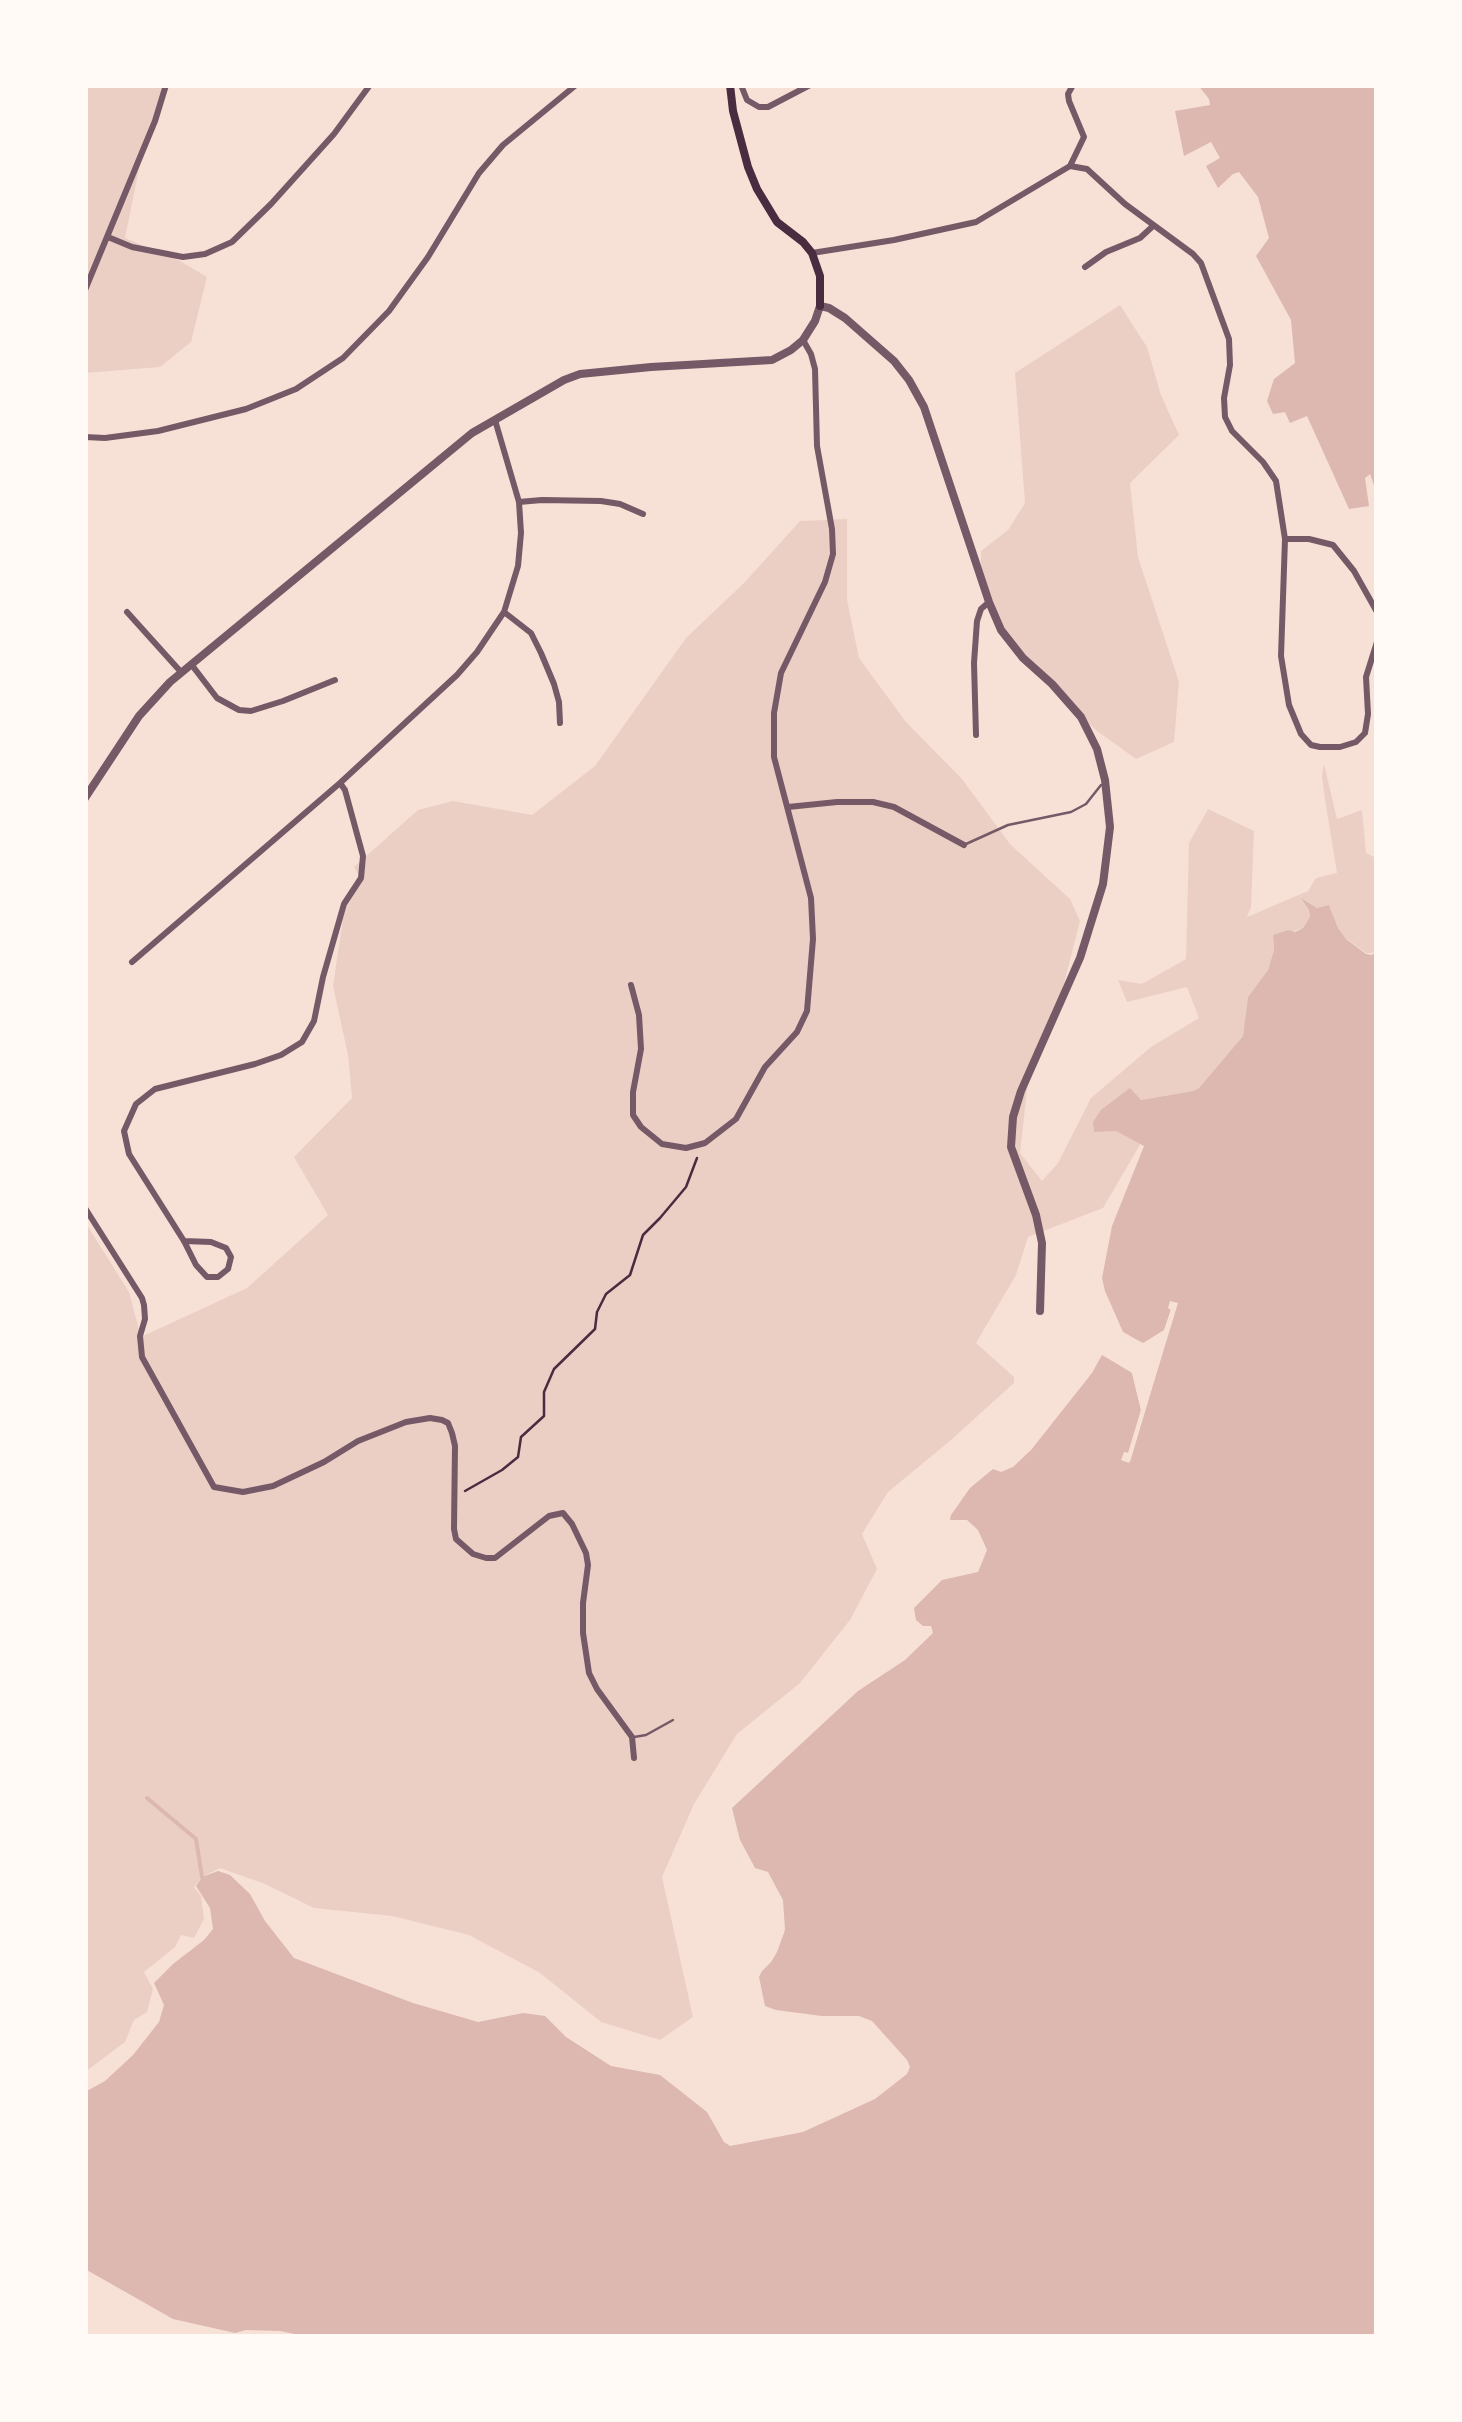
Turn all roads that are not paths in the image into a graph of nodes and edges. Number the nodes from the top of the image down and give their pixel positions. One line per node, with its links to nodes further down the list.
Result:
1 (166, 85): 10 (street)
2 (370, 85): 10 (street)
3 (576, 85): 17 (street)
4 (730, 85): 11 (main road)
5 (741, 85): 6 (street)
6 (810, 85)
7 (1073, 85): 8 (street)
8 (1070, 166): 9 (street); 11 (street)
9 (1153, 226): 12 (street); 20 (street)
10 (108, 238): 13 (street)
11 (812, 253): 14 (main road)
12 (1084, 267)
13 (85, 290)
14 (820, 306): 15 (street); 21 (street)
15 (803, 340): 16 (street); 34 (street)
16 (494, 419): 18 (street); 26 (street)
17 (85, 437)
18 (519, 502): 19 (street); 23 (street)
19 (642, 514)
20 (1285, 539): 24 (street); 25 (street)
21 (989, 602): 30 (street); 31 (street)
22 (128, 612): 27 (street)
23 (504, 612): 29 (street); 32 (street)
24 (1377, 612)
25 (1377, 642)
26 (191, 664): 27 (street); 28 (street)
27 (181, 672): 33 (street)
28 (335, 680)
29 (560, 723)
30 (976, 734)
31 (1105, 780): 35 (lane); 40 (street)
32 (340, 783): 36 (street); 39 (street)
33 (85, 798)
34 (788, 807): 35 (street); 37 (street)
35 (964, 844)
36 (132, 962)
37 (631, 985)
38 (85, 1208): 42 (street)
39 (184, 1241): 39 (street)
40 (1040, 1311)
41 (672, 1720): 42 (lane)
42 (632, 1737): 43 (street)
43 (634, 1758)

